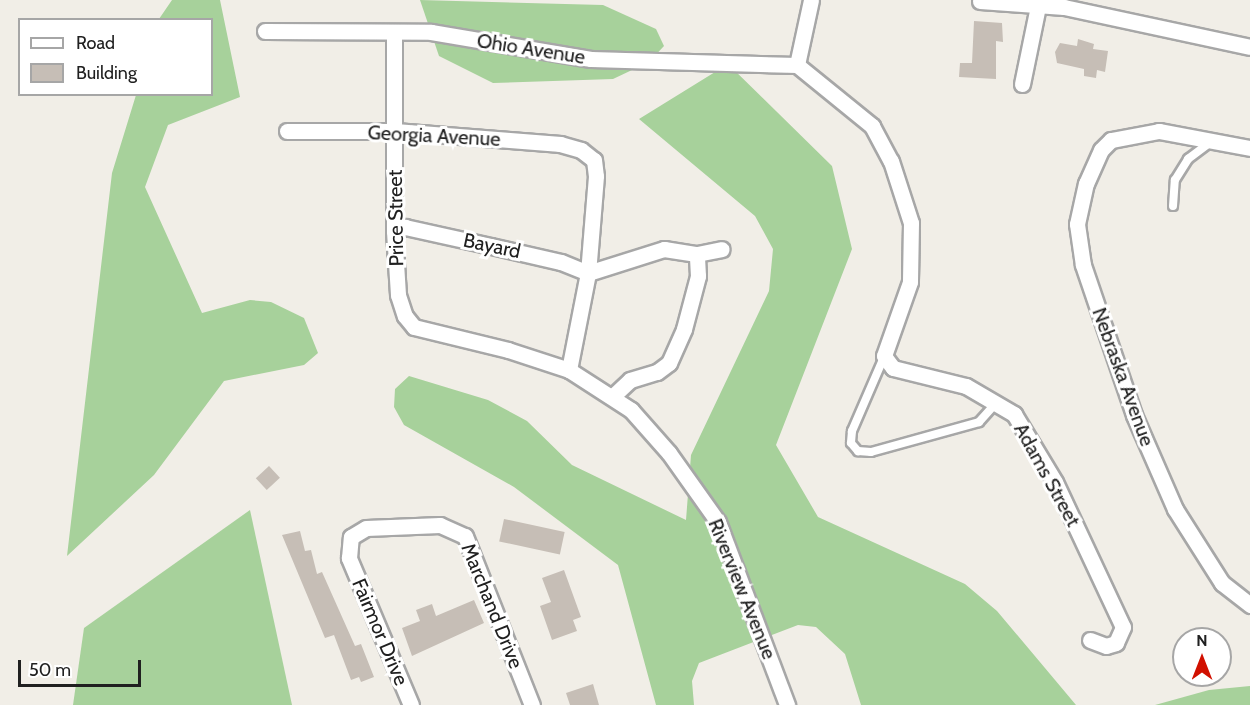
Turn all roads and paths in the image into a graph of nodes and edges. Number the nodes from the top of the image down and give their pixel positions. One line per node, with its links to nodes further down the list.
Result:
1 (811, 0): 7 (street)
2 (980, 1): 3 (street)
3 (1038, 6): 6 (street); 8 (street)
4 (265, 31): 5 (street, Ohio Avenue)
5 (393, 32): 7 (street, Ohio Avenue); 10 (street, Price Street)
6 (1250, 47)
7 (797, 65): 19 (street)
8 (1022, 84)
9 (286, 131): 10 (street, Georgia Avenue)
10 (395, 131): 14 (street, Price Street); 17 (street, Georgia Avenue)
11 (1213, 141): 12 (street); 13 (lane); 24 (street, Nebraska Avenue)
12 (1250, 148)
13 (1173, 206)
14 (394, 231): 17 (street, Bayard); 18 (street, Price Street)
15 (722, 249): 16 (street)
16 (697, 254): 17 (street); 21 (street)
17 (588, 273): 20 (street)
18 (398, 295): 20 (street, Riverview Avenue)
19 (884, 356): 22 (street, Adams Street); 22 (lane)
20 (569, 370): 21 (street, Riverview Avenue)
21 (613, 396): 28 (street, Riverview Avenue)
22 (997, 402): 25 (street, Adams Street)
23 (349, 558): 26 (street, Fairmor Drive); 27 (street, Marchand Drive)
24 (1250, 605)
25 (1090, 640)
26 (411, 705)
27 (532, 705)
28 (787, 705)

